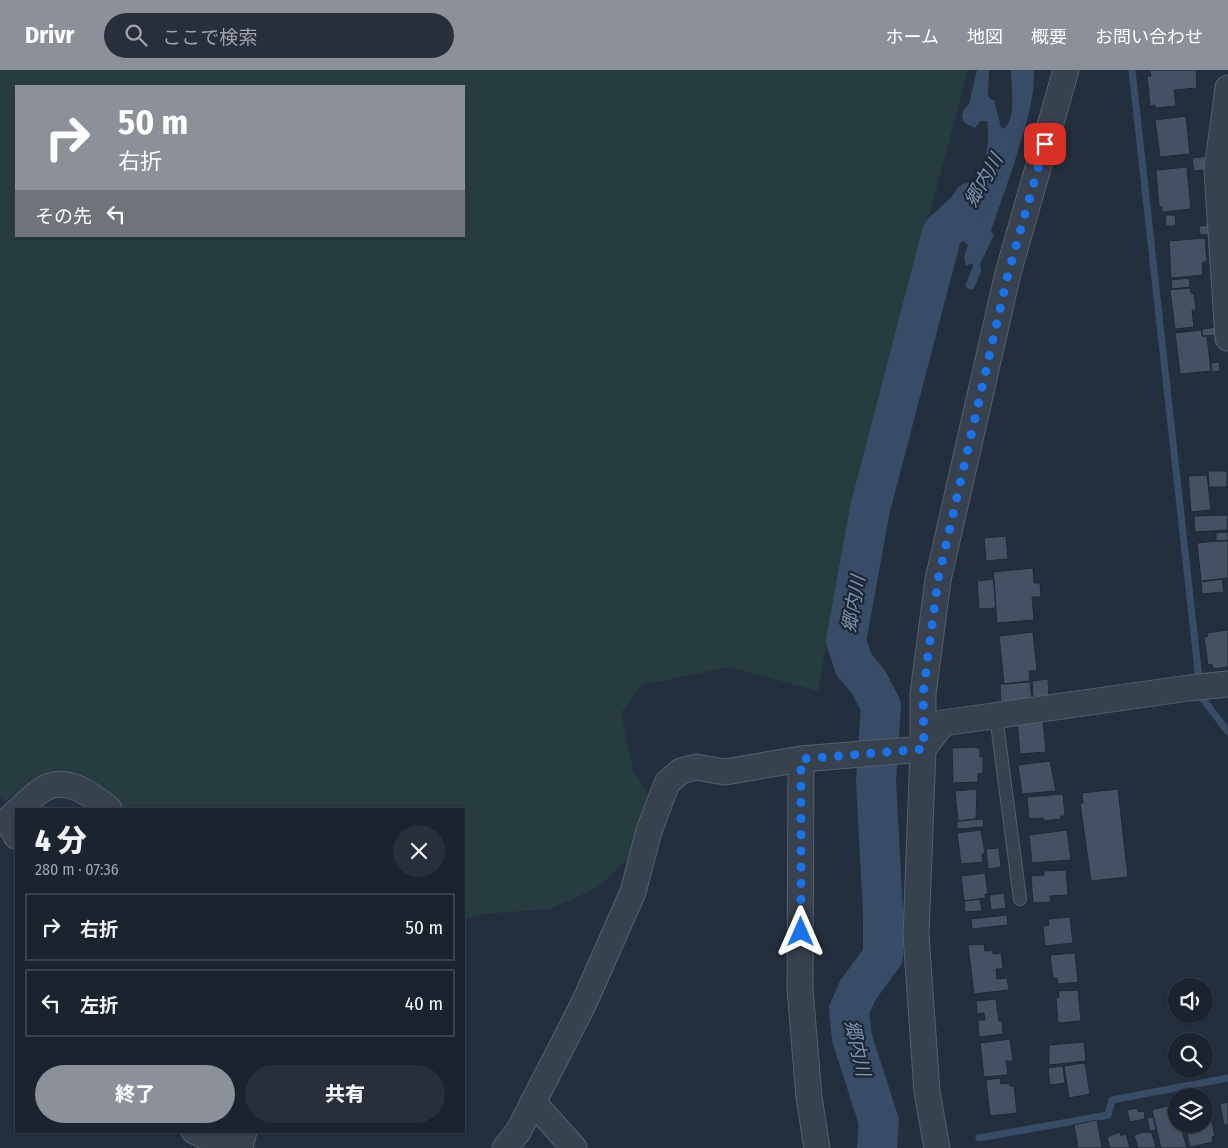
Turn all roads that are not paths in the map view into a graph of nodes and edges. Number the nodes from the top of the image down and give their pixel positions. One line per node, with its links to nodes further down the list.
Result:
1 (1066, 70): 6 (street)
2 (1228, 88): 3 (street)
3 (1228, 328)
4 (1209, 686): 5 (street)
5 (996, 716): 6 (street); 12 (lane)
6 (924, 749): 7 (street); 21 (street)
7 (801, 759): 13 (street); 20 (street)
8 (21, 808): 9 (street)
9 (108, 808)
10 (15, 813): 11 (street)
11 (15, 834)
12 (1020, 899)
13 (533, 1102): 18 (street); 19 (street)
14 (198, 1133): 16 (street)
15 (244, 1133): 17 (street)
16 (230, 1148)
17 (240, 1148)
18 (505, 1148)
19 (574, 1148)
20 (817, 1148)
21 (937, 1148)

